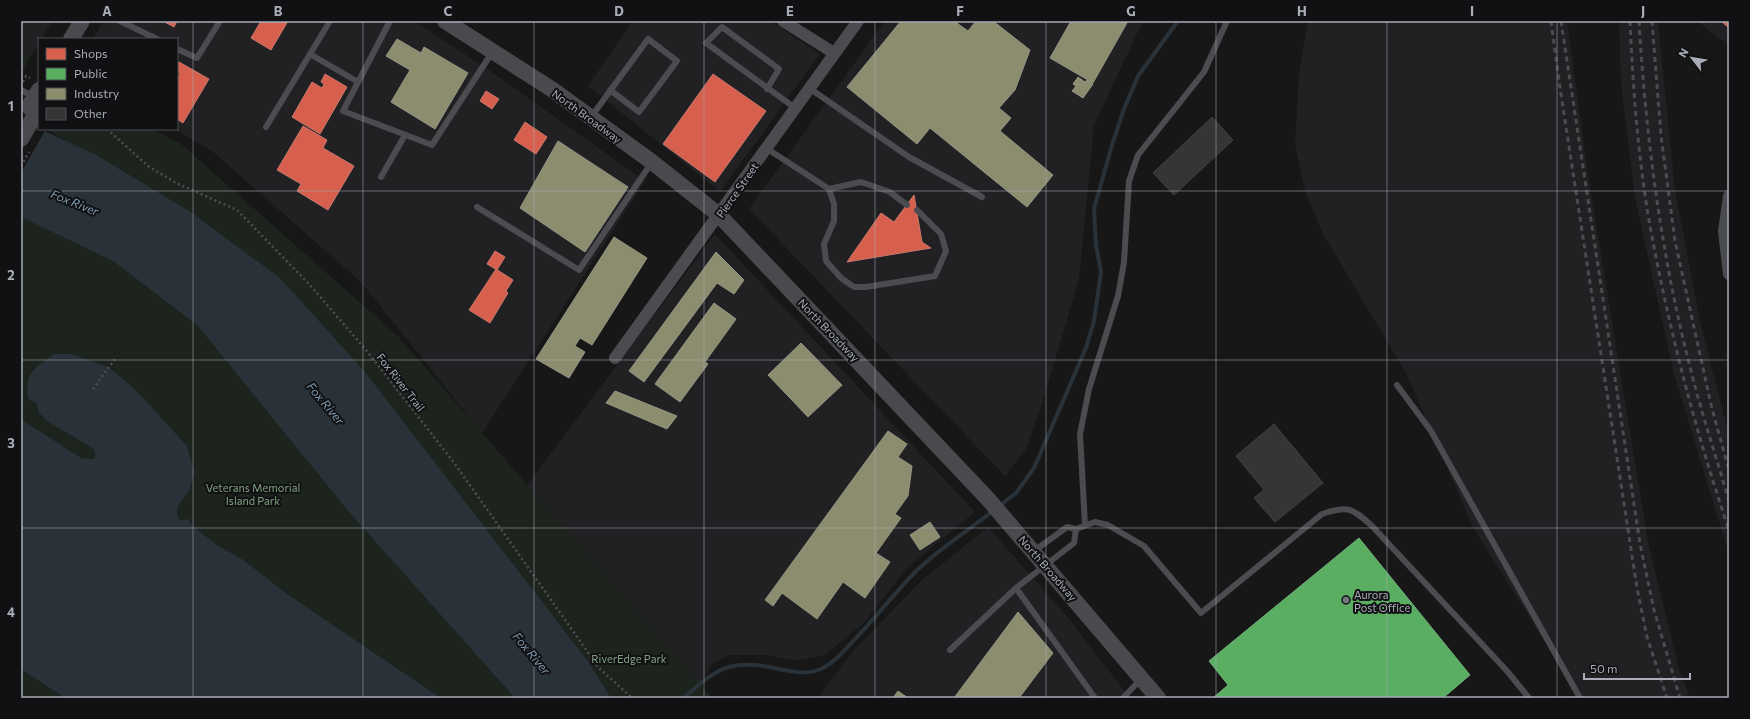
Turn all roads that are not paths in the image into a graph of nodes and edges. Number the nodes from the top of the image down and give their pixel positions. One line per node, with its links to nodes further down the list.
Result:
1 (81, 21): 10 (main road)
2 (120, 21): 11 (lane)
3 (220, 21): 12 (lane)
4 (330, 21): 15 (lane)
5 (390, 21): 16 (lane)
6 (445, 21): 13 (main road, North Broadway)
7 (783, 21): 14 (street)
8 (858, 21): 14 (street, Pierce Street)
9 (1227, 21): 39 (lane)
10 (72, 38)
11 (155, 38)
12 (178, 49)
13 (494, 51): 22 (main road, North Broadway); 24 (lane)
14 (834, 53): 17 (street, Pierce Street)
15 (310, 54): 16 (lane); 23 (lane)
16 (358, 82): 24 (lane)
17 (809, 88): 21 (street, Pierce Street); 31 (lane)
18 (767, 89): 18 (lane); 21 (lane)
19 (610, 90): 19 (lane); 22 (lane)
20 (29, 98): 25 (main road)
21 (795, 108): 26 (street, Pierce Street)
22 (590, 118): 27 (main road, North Broadway)
23 (266, 127)
24 (405, 135): 28 (lane)
25 (21, 139)
26 (766, 148): 29 (lane); 35 (street, Pierce Street)
27 (652, 162): 33 (lane); 35 (main road, North Broadway)
28 (380, 177)
29 (829, 189): 32 (lane); 34 (lane)
30 (1729, 196): 36 (street)
31 (982, 197)
32 (907, 205)
33 (477, 207)
34 (917, 210)
35 (719, 214): 37 (street, Pierce Street); 41 (main road, North Broadway)
36 (1729, 272)
37 (614, 358)
38 (1397, 385): 50 (lane)
39 (1085, 525): 40 (lane); 49 (lane)
40 (1076, 529): 41 (lane); 42 (lane)
41 (1034, 551): 42 (main road, North Broadway)
42 (1046, 565): 43 (lane); 45 (main road, North Broadway)
43 (1016, 588): 44 (lane); 46 (lane)
44 (950, 650)
45 (1142, 678): 47 (lane); 48 (main road, North Broadway)
46 (1095, 698)
47 (1123, 698)
48 (1158, 698)
49 (1529, 698)
50 (1580, 698)

